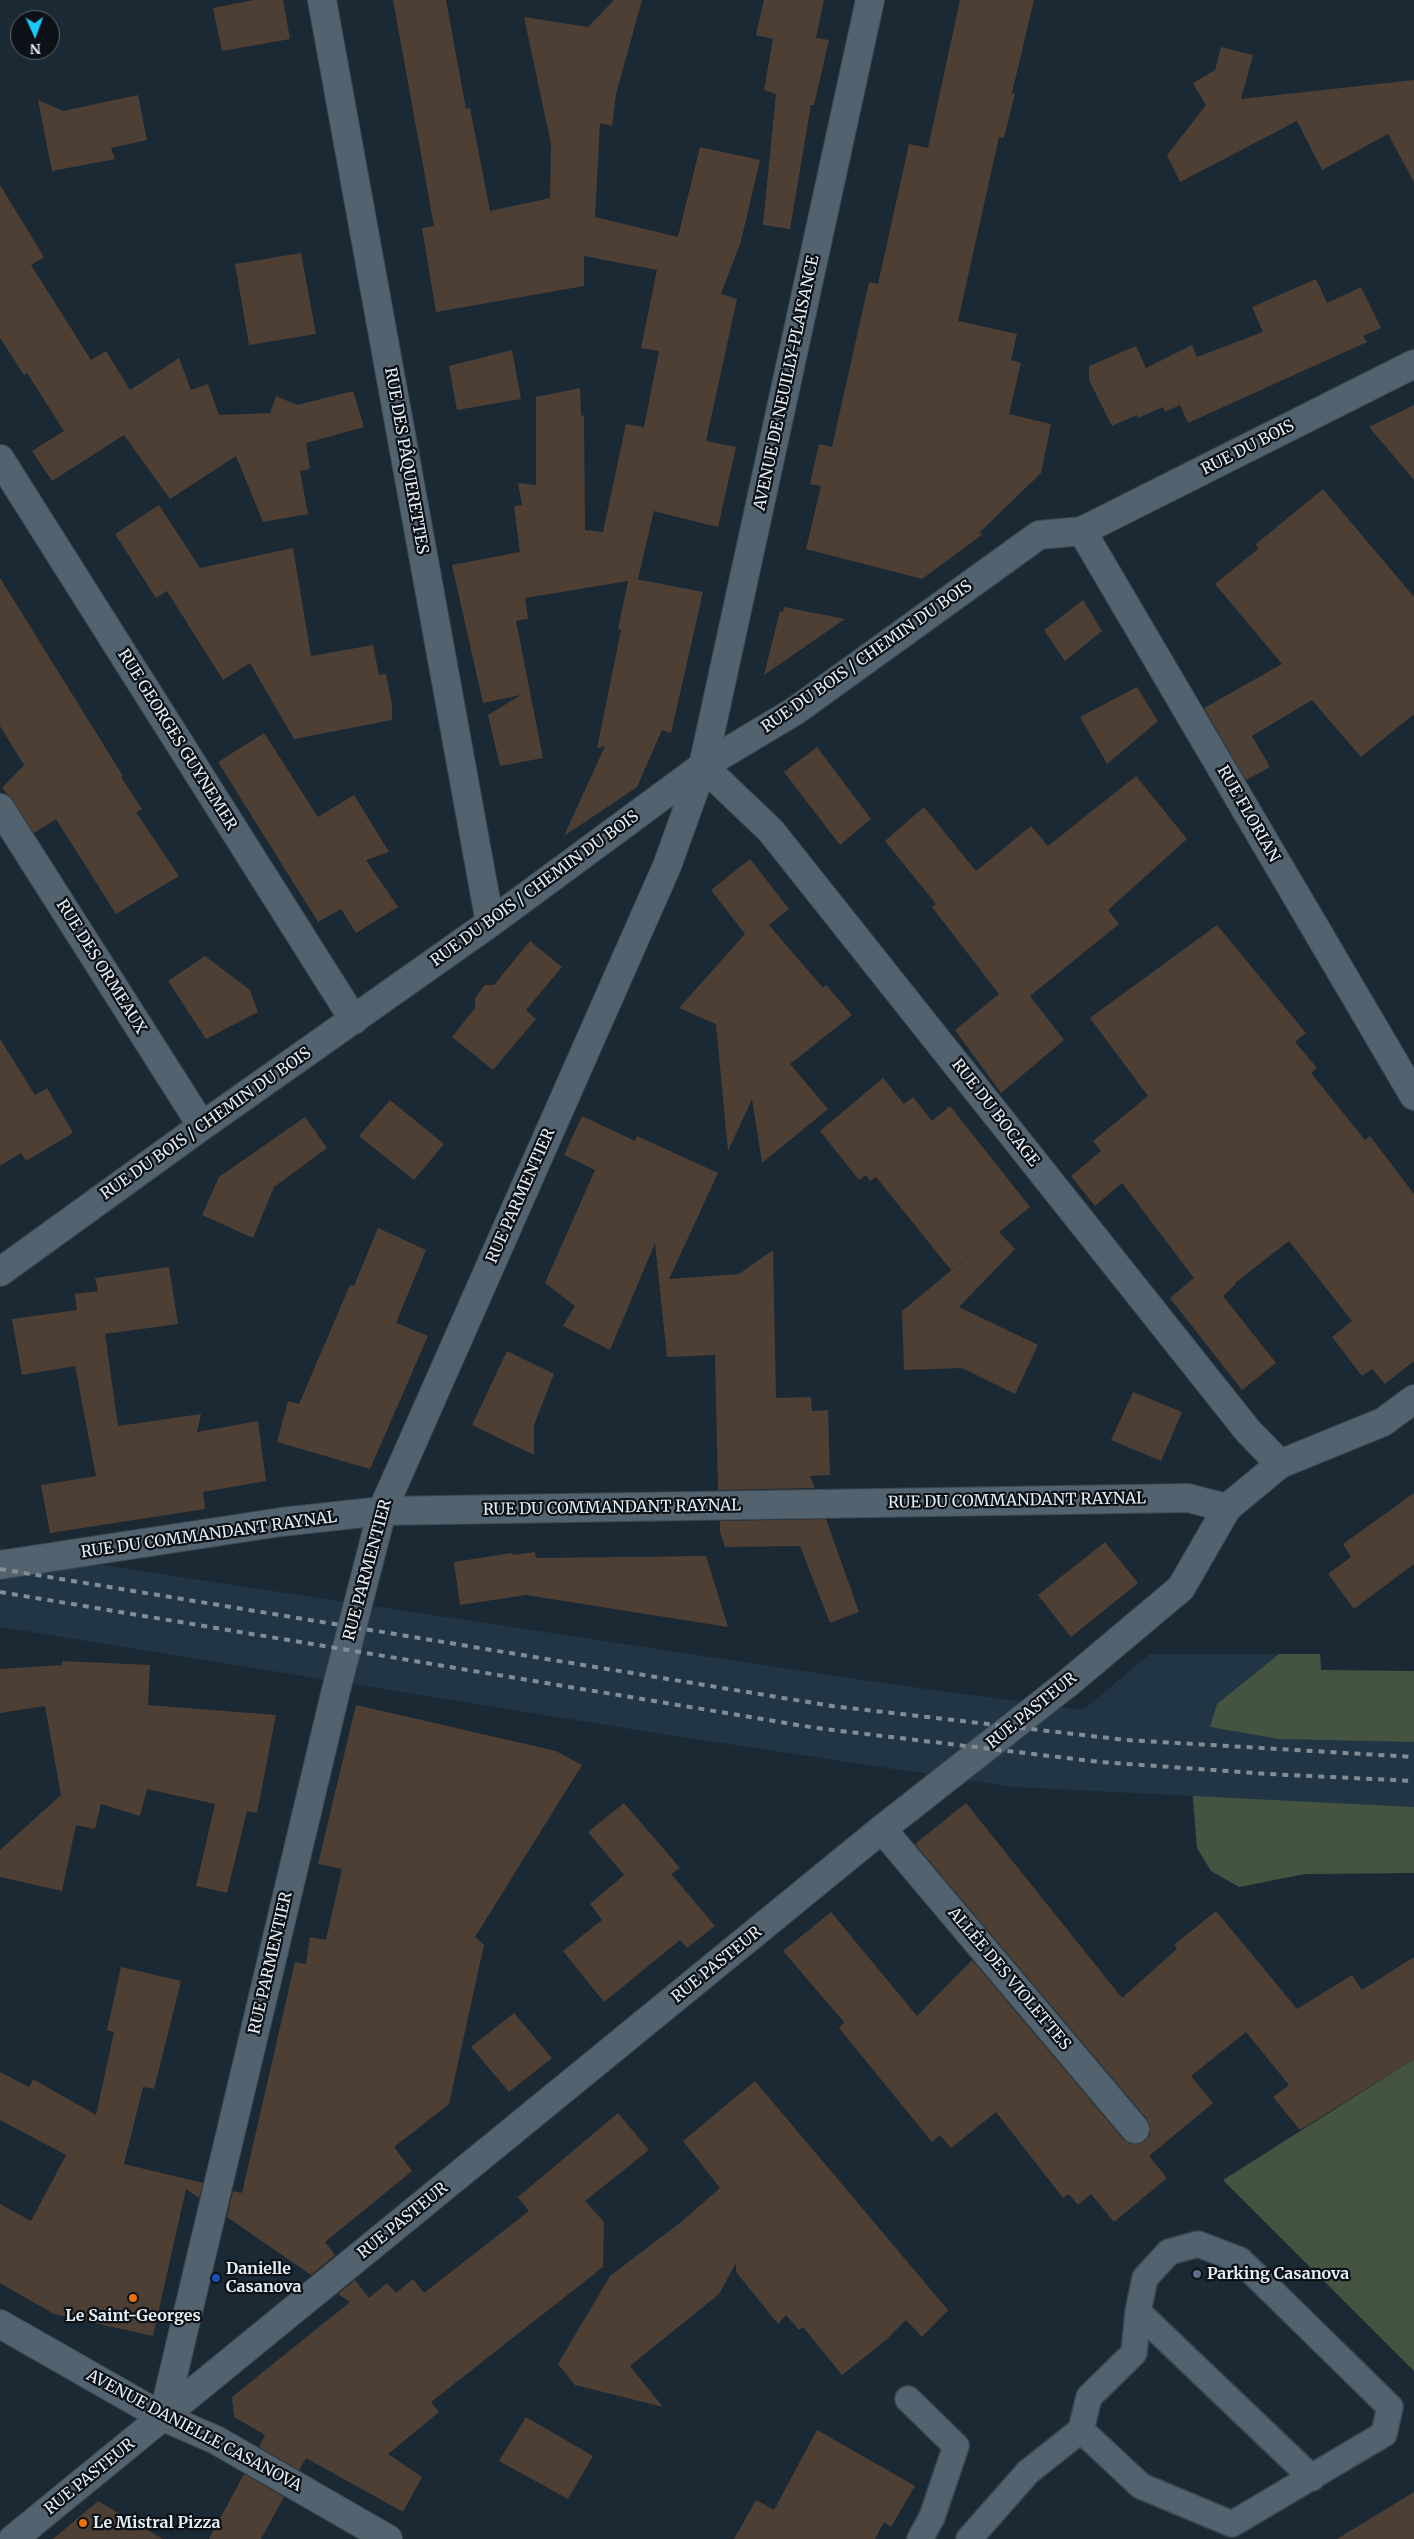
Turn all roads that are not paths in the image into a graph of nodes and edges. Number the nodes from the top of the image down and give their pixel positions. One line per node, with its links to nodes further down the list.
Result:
1 (322, 0): 8 (street, RUE DES PÂQUERETTES)
2 (870, 0): 6 (street, AVENUE DE NEUILLY-PLAISANCE)
3 (1414, 364): 5 (street, RUE DU BOIS)
4 (0, 459): 9 (street, RUE GEORGES GUYNEMER)
5 (1082, 531): 6 (street, RUE DU BOIS / CHEMIN DU BOIS); 10 (street, RUE FLORIAN)
6 (703, 766): 8 (street, RUE DU BOIS / CHEMIN DU BOIS); 14 (street, RUE DU BOCAGE); 16 (street, RUE PARMENTIER)
7 (0, 808): 11 (street, RUE DES ORMEAUX)
8 (490, 922): 9 (street, RUE DU BOIS / CHEMIN DU BOIS)
9 (354, 1020): 11 (street, RUE DU BOIS / CHEMIN DU BOIS)
10 (1414, 1095)
11 (202, 1126): 12 (street, RUE DU BOIS / CHEMIN DU BOIS)
12 (0, 1272)
13 (1414, 1399): 14 (street, RUE PASTEUR)
14 (1280, 1464): 15 (street, RUE PASTEUR)
15 (1227, 1508): 16 (street, RUE DU COMMANDANT RAYNAL); 18 (street, RUE PASTEUR)
16 (382, 1511): 17 (street, RUE DU COMMANDANT RAYNAL); 23 (street, RUE PARMENTIER)
17 (0, 1565)
18 (882, 1829): 19 (street, ALLÉE DES VIOLETTES); 23 (street, RUE PASTEUR)
19 (1136, 2130)
20 (1138, 2312): 24 (lane); 25 (lane); 25 (lane)
21 (0, 2324): 23 (street, AVENUE DANIELLE CASANOVA)
22 (908, 2398): 28 (lane)
23 (163, 2417): 26 (street, RUE PASTEUR); 27 (street, AVENUE DANIELLE CASANOVA)
24 (1082, 2430): 25 (lane); 29 (lane)
25 (1312, 2478)
26 (13, 2539)
27 (388, 2539)
28 (920, 2539)
29 (969, 2539)

